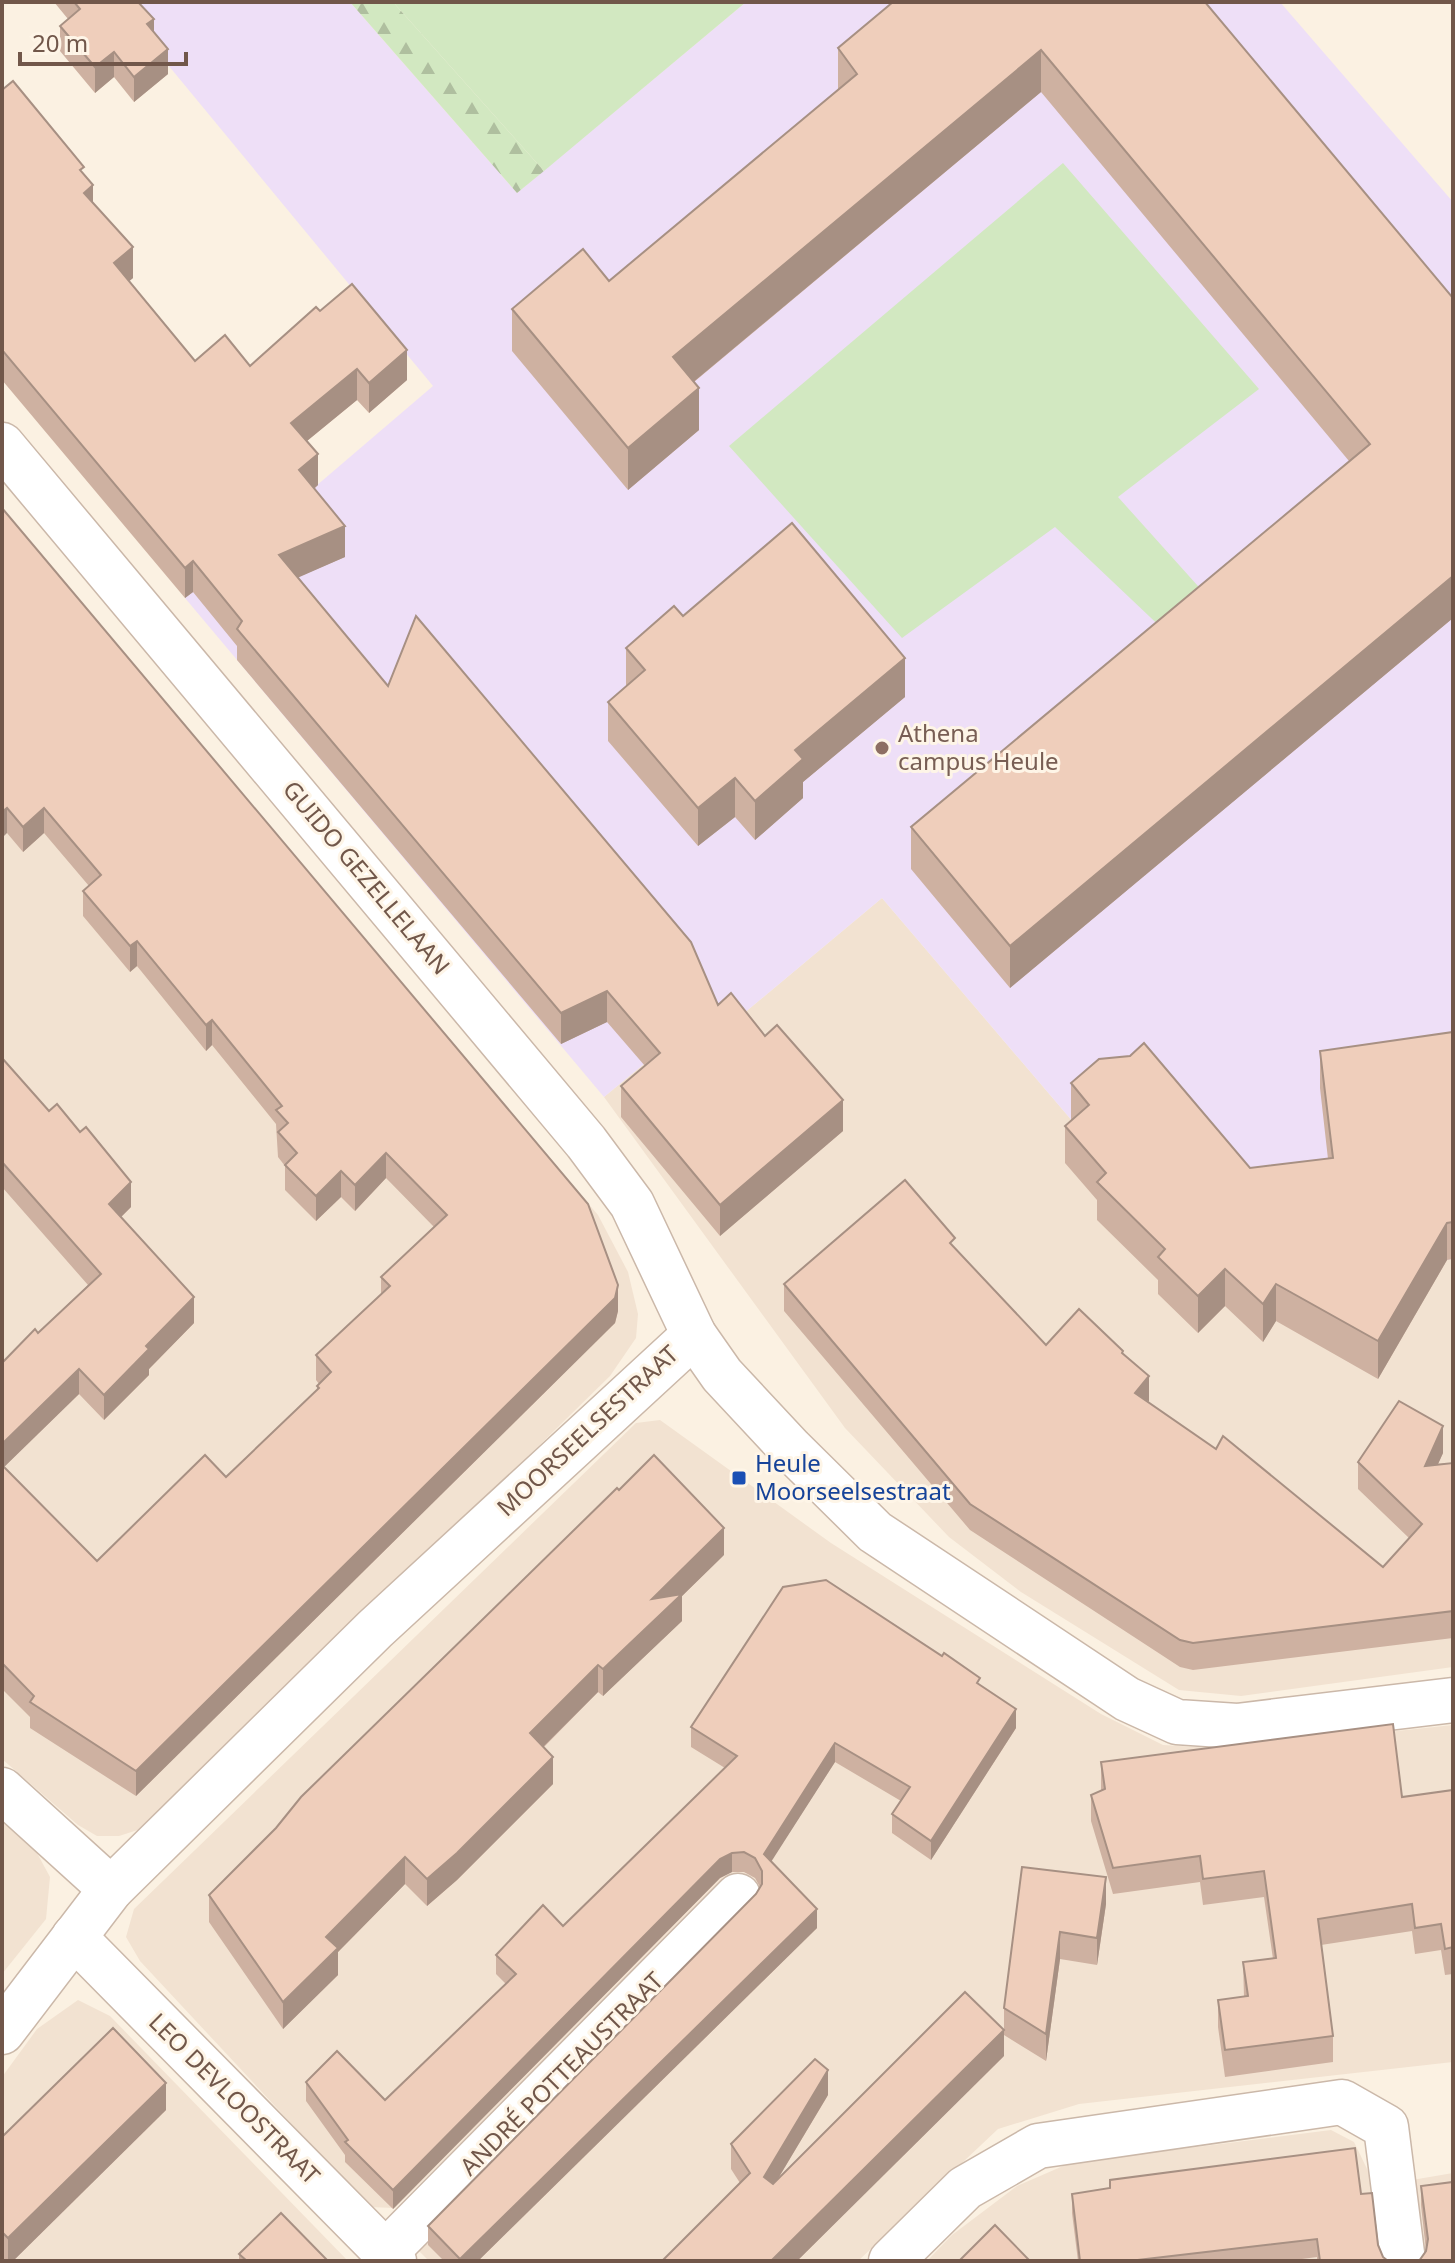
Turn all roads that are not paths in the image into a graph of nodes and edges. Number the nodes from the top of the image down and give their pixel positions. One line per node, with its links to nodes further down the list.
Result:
1 (2, 445): 2 (street, GUIDO GEZELLELAAN)
2 (694, 1335): 3 (street, MOORSEELSESTRAAT); 5 (street, MOORSEELSESTRAAT)
3 (1453, 1700)
4 (2, 1790): 5 (street)
5 (111, 1889): 7 (street, MOORSEELSESTRAAT)
6 (738, 1896): 9 (street, ANDRÉ POTTEAUSTRAAT)
7 (74, 1937): 8 (street, MOORSEELSESTRAAT); 9 (street, LEO DEVLOOSTRAAT)
8 (2, 2032)
9 (390, 2257)
10 (891, 2261): 11 (street)
11 (1403, 2261)

